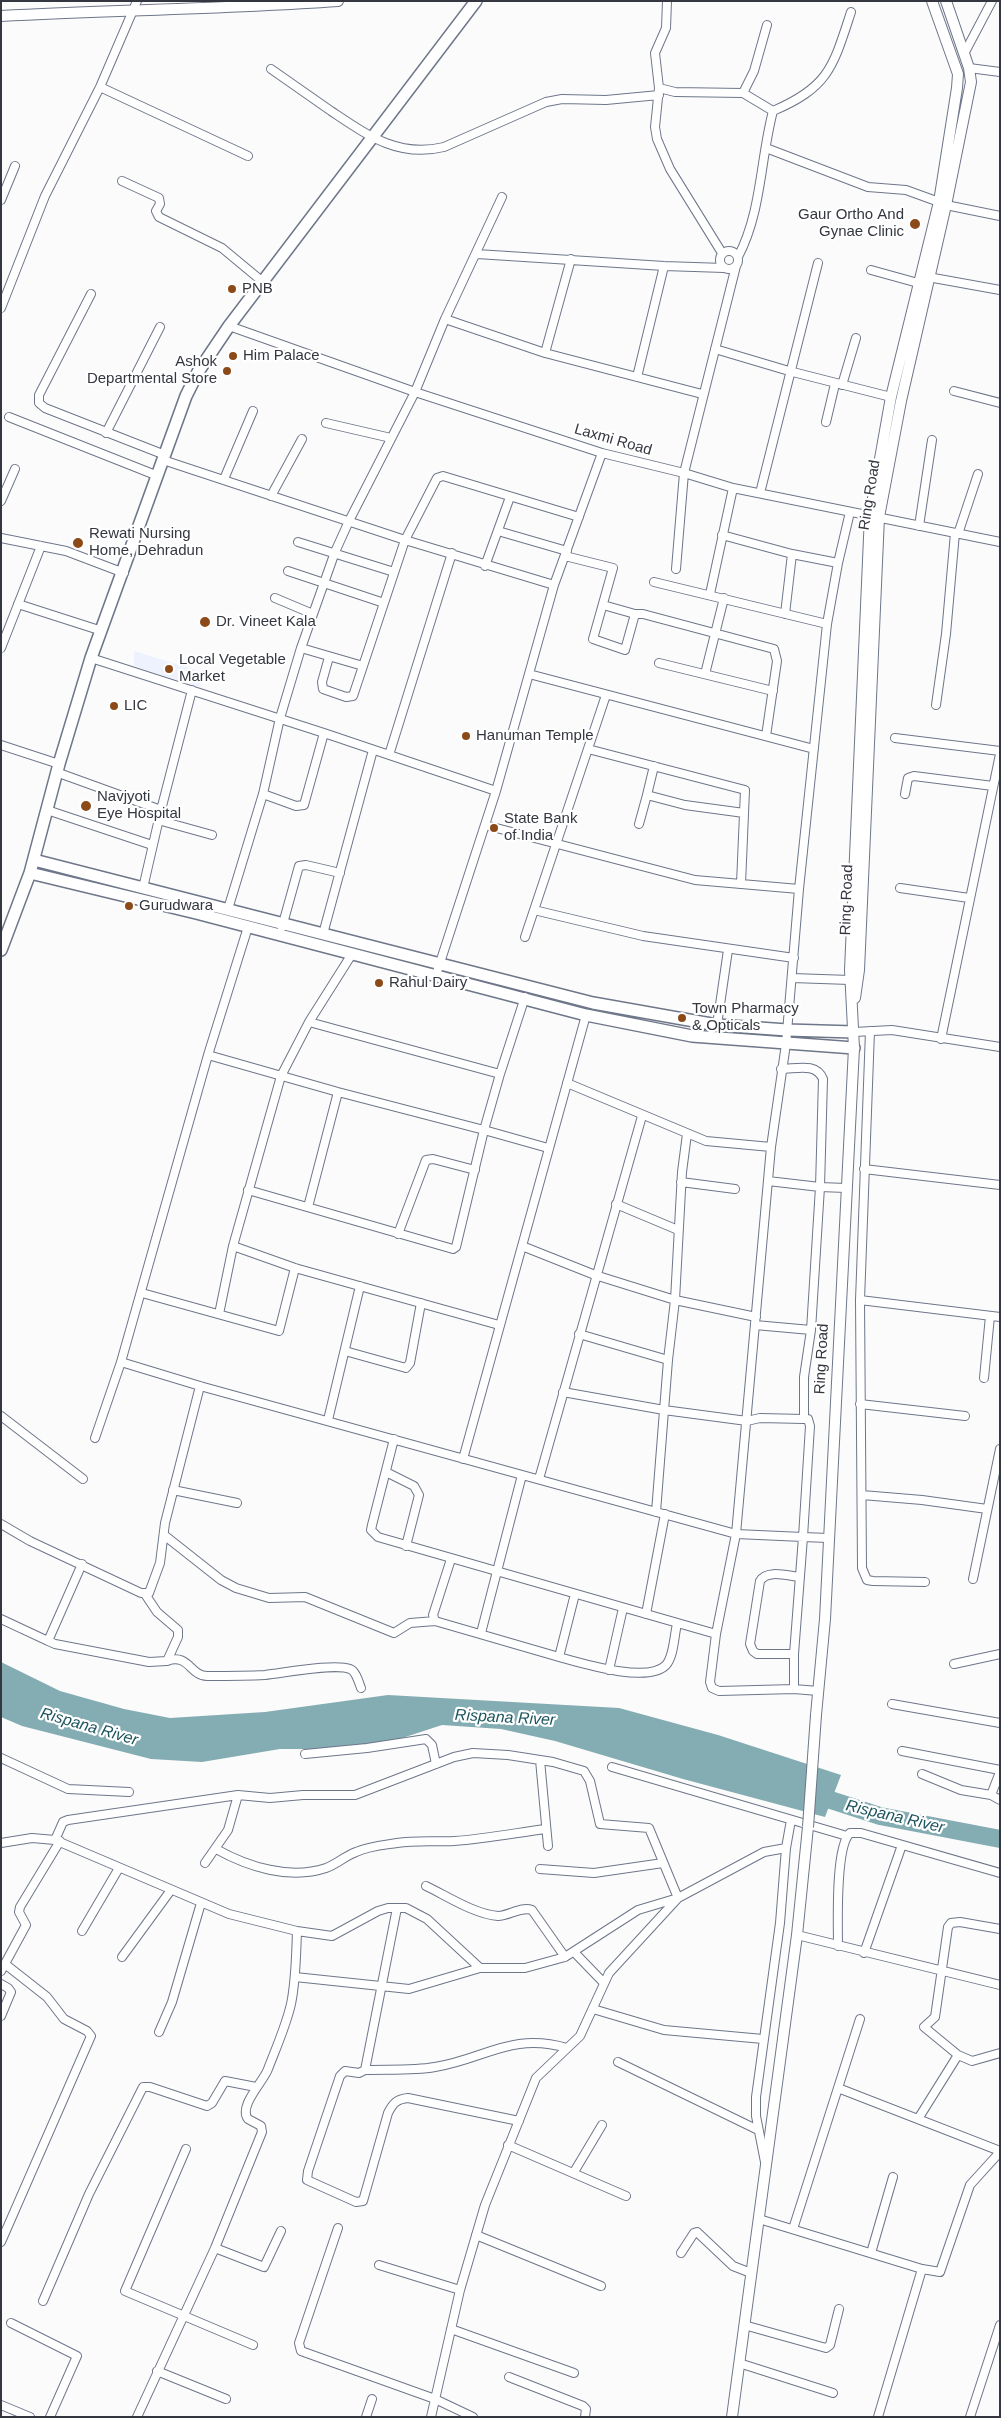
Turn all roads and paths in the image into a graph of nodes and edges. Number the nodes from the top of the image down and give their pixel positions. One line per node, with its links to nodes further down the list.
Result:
1 (338, 1): 7 (street)
2 (476, 1): 20 (main road)
3 (667, 1): 17 (street)
4 (932, 1): 27 (street, Ring Road)
5 (946, 1): 12 (street, Ring Road)
6 (992, 1): 12 (street)
7 (276, 4): 8 (street)
8 (135, 5): 10 (street); 16 (street)
9 (851, 12): 19 (street)
10 (1, 16)
11 (766, 26): 18 (street)
12 (964, 54): 13 (street, Ring Road)
13 (969, 68): 15 (street); 27 (street, Ring Road)
14 (271, 69): 20 (street)
15 (1000, 72)
16 (100, 88): 22 (street); 43 (street)
17 (659, 92): 18 (street); 20 (street); 29 (street)
18 (743, 93): 19 (street)
19 (773, 111): 21 (street)
20 (372, 138): 39 (main road)
21 (766, 148): 27 (street); 31 (street)
22 (248, 156)
23 (15, 166): 26 (street)
24 (122, 181): 39 (street)
25 (502, 197): 30 (street)
26 (1, 200)
27 (943, 203): 28 (street); 38 (street, Ring Road); 40 (street, Ring Road)
28 (1000, 216)
29 (722, 253): 31 (street); 36 (street)
30 (477, 254): 32 (street); 44 (street)
31 (738, 258): 35 (street)
32 (571, 259): 34 (street); 49 (street)
33 (818, 264): 50 (street)
34 (664, 266): 36 (street); 51 (street)
35 (736, 266): 36 (street); 48 (street)
36 (724, 268)
37 (872, 270): 40 (street)
38 (928, 277): 41 (street); 79 (street, Ring Road)
39 (263, 282): 45 (main road)
40 (918, 283): 56 (street, Ring Road)
41 (1000, 290)
42 (91, 294): 62 (street)
43 (1, 308)
44 (444, 319): 49 (street); 54 (street)
45 (229, 326): 54 (street, Laxmi Road); 67 (main road)
46 (160, 328): 62 (street)
47 (856, 338): 52 (street)
48 (715, 349): 50 (street); 55 (street)
49 (545, 353): 51 (street)
50 (790, 372): 52 (street); 74 (street)
51 (637, 377): 55 (street)
52 (838, 384): 56 (street); 60 (street)
53 (954, 391): 57 (street)
54 (416, 392): 63 (street); 66 (street, Laxmi Road)
55 (702, 394): 69 (street)
56 (891, 396): 79 (street, Ring Road)
57 (1000, 403)
58 (252, 411): 72 (street)
59 (9, 417): 71 (street)
60 (826, 422)
61 (326, 423): 63 (street)
62 (106, 433): 67 (street)
63 (391, 438): 81 (street)
64 (302, 439): 75 (street)
65 (932, 440): 82 (street)
66 (602, 453): 69 (street, Laxmi Road); 80 (street)
67 (164, 457): 71 (main road); 72 (street)
68 (15, 469): 77 (street)
69 (684, 473): 73 (street, Laxmi Road); 97 (street)
70 (978, 474): 84 (street)
71 (158, 476): 100 (main road)
72 (224, 480): 75 (street)
73 (733, 488): 74 (street, Laxmi Road); 85 (street)
74 (760, 493): 78 (street, Laxmi Road)
75 (271, 496): 81 (street)
76 (510, 497): 80 (street); 83 (street); 87 (street)
77 (1, 501)
78 (850, 512): 79 (street, Laxmi Road); 95 (street)
79 (874, 516): 82 (street, Laxmi Road); 177 (street, Ring Road); 179 (street, Ring Road)
80 (579, 517): 93 (street)
81 (349, 521): 87 (street); 91 (street)
82 (919, 526): 84 (street, Laxmi Road)
83 (498, 530): 93 (street); 96 (street)
84 (957, 533): 89 (street, Laxmi Road); 127 (street)
85 (722, 535): 94 (street); 104 (street)
86 (2, 539): 90 (street)
87 (405, 540): 92 (street); 99 (street)
88 (298, 542): 91 (street)
89 (1000, 542)
90 (41, 546): 100 (street); 108 (street)
91 (335, 552): 99 (street); 102 (street)
92 (452, 553): 96 (street); 138 (street)
93 (566, 554): 103 (street); 109 (street)
94 (792, 554): 95 (street); 112 (street)
95 (838, 563): 113 (street)
96 (485, 566): 103 (street)
97 (676, 569)
98 (288, 571): 102 (street)
99 (394, 572): 107 (street)
100 (124, 573): 114 (main road)
101 (654, 582): 104 (street)
102 (323, 584): 107 (street); 110 (street)
103 (554, 585): 122 (street)
104 (710, 594): 106 (street)
105 (275, 598): 110 (street)
106 (724, 598): 112 (street); 115 (street)
107 (384, 603): 121 (street)
108 (18, 604): 114 (street); 116 (street)
109 (603, 605): 111 (street); 111 (street)
110 (313, 614): 117 (street)
111 (635, 614): 115 (street)
112 (785, 614): 113 (street)
113 (828, 624): 134 (street)
114 (102, 631): 119 (main road)
115 (714, 632): 123 (street); 125 (street)
116 (1, 648)
117 (301, 648): 118 (street); 128 (street)
118 (329, 657): 121 (street); 121 (street)
119 (91, 658): 124 (street); 140 (main road)
120 (658, 663): 123 (street)
121 (363, 666)
122 (529, 674): 126 (street); 142 (street)
123 (705, 674): 125 (street)
124 (192, 690): 128 (street); 147 (street)
125 (773, 691): 130 (street)
126 (606, 694): 130 (street); 133 (street)
127 (936, 705)
128 (280, 718): 129 (street); 143 (street)
129 (324, 732): 135 (street); 143 (street)
130 (766, 736): 134 (street)
131 (895, 738): 136 (street)
132 (1, 745): 140 (street)
133 (588, 749): 139 (street); 153 (street)
134 (814, 749): 161 (street)
135 (373, 750): 138 (street); 157 (street)
136 (1000, 751)
137 (1000, 754): 141 (street)
138 (389, 755): 142 (street)
139 (654, 766): 145 (street); 148 (street)
140 (58, 768): 146 (main road); 147 (street)
141 (993, 786): 144 (street); 162 (street)
142 (496, 792): 151 (street)
143 (263, 794): 163 (street)
144 (905, 794)
145 (648, 795): 148 (street); 150 (street)
146 (47, 810): 154 (street); 155 (main road)
147 (161, 810): 149 (street)
148 (744, 813): 158 (street)
149 (158, 820): 152 (street); 154 (street)
150 (639, 824)
151 (485, 825): 153 (street); 174 (street)
152 (212, 835)
153 (556, 844): 158 (street); 164 (street)
154 (152, 845): 159 (street)
155 (34, 860): 156 (main road); 159 (main road)
156 (30, 873): 166 (main road); 170 (main road)
157 (340, 874): 165 (street); 167 (street)
158 (741, 884): 161 (street)
159 (143, 888): 163 (main road)
160 (900, 888): 162 (street)
161 (798, 889): 173 (street)
162 (969, 898): 186 (street)
163 (228, 909): 165 (main road)
164 (534, 910): 169 (street); 171 (street)
165 (282, 923): 167 (main road); 168 (street)
166 (248, 927): 168 (main road); 190 (street)
167 (323, 934): 174 (main road)
168 (280, 935): 172 (main road)
169 (525, 937)
170 (1, 950)
171 (728, 950): 173 (street); 182 (street)
172 (352, 954): 175 (main road); 181 (street)
173 (794, 958): 176 (street)
174 (440, 964): 175 (street); 182 (main road)
175 (436, 975): 178 (main road)
176 (792, 978): 177 (street); 183 (street)
177 (850, 980): 179 (street, Ring Road)
178 (525, 997): 180 (main road); 192 (street)
179 (852, 1004): 185 (street, Ring Road)
180 (586, 1015): 187 (main road); 194 (street)
181 (309, 1022): 192 (street); 193 (street)
182 (716, 1024): 183 (main road)
183 (787, 1030): 185 (main road); 187 (street)
184 (870, 1031): 185 (street); 186 (street); 201 (street)
185 (854, 1032): 189 (street, Ring Road)
186 (941, 1039): 188 (street)
187 (786, 1044): 189 (main road); 191 (street)
188 (1000, 1047)
189 (854, 1048): 207 (street, Ring Road)
190 (208, 1055): 193 (street); 219 (street)
191 (781, 1069): 199 (street); 206 (street)
192 (500, 1074): 197 (street)
193 (281, 1076): 195 (street); 208 (street)
194 (567, 1083): 196 (street); 200 (street)
195 (338, 1092): 197 (street); 211 (street)
196 (642, 1116): 198 (street); 210 (street)
197 (484, 1130): 200 (street); 202 (street)
198 (687, 1134): 199 (street); 204 (street)
199 (771, 1147): 203 (street)
200 (548, 1148): 215 (street)
201 (864, 1169): 205 (street); 221 (street)
202 (475, 1170): 213 (street); 213 (street)
203 (768, 1181): 206 (street); 226 (street)
204 (681, 1182): 209 (street); 212 (street)
205 (1000, 1185)
206 (820, 1187): 207 (street); 228 (street)
207 (846, 1188): 260 (street, Ring Road)
208 (248, 1190): 211 (street); 214 (street)
209 (735, 1190)
210 (616, 1204): 212 (street); 217 (street)
211 (308, 1207): 213 (street)
212 (678, 1230): 220 (street)
213 (398, 1234)
214 (233, 1246): 216 (street); 223 (street)
215 (522, 1246): 217 (street); 227 (street)
216 (295, 1268): 218 (street); 223 (street)
217 (595, 1275): 220 (street); 229 (street)
218 (360, 1286): 222 (street); 230 (street)
219 (142, 1293): 223 (street); 232 (street)
220 (675, 1300): 226 (street); 231 (street)
221 (860, 1300): 224 (street); 236 (street)
222 (422, 1303): 227 (street); 230 (street)
223 (219, 1314)
224 (990, 1316): 225 (street); 233 (street)
225 (1000, 1317)
226 (755, 1321): 228 (street); 242 (street)
227 (499, 1325): 246 (street)
228 (811, 1330): 240 (street)
229 (579, 1334): 231 (street); 235 (street)
230 (345, 1351): 241 (street)
231 (668, 1360): 237 (street)
232 (121, 1362): 234 (street); 243 (street)
233 (984, 1378)
234 (200, 1386): 241 (street); 251 (street)
235 (563, 1392): 237 (street); 250 (street)
236 (860, 1404): 239 (street); 252 (street)
237 (664, 1410): 242 (street); 255 (street)
238 (1, 1416): 249 (street)
239 (965, 1416)
240 (804, 1419): 242 (street); 259 (street)
241 (328, 1420): 244 (street)
242 (747, 1420): 257 (street)
243 (95, 1438)
244 (394, 1439): 246 (street); 247 (street)
245 (1000, 1449): 254 (street)
246 (463, 1458): 248 (street)
247 (386, 1472): 261 (street); 261 (street)
248 (522, 1475): 250 (street); 264 (street)
249 (82, 1479)
250 (539, 1479): 255 (street)
251 (173, 1490): 253 (street); 258 (street)
252 (862, 1495): 254 (street); 267 (street)
253 (237, 1503)
254 (987, 1509): 266 (street)
255 (661, 1513): 257 (street); 271 (street)
256 (1, 1524): 263 (street)
257 (736, 1534): 259 (street); 276 (street)
258 (164, 1535): 268 (street); 273 (street)
259 (804, 1538): 260 (street); 265 (street)
260 (828, 1538): 286 (street, Ring Road)
261 (406, 1546): 262 (street)
262 (450, 1559): 264 (street); 273 (street)
263 (82, 1564): 268 (street); 277 (street)
264 (496, 1572): 269 (street); 275 (street)
265 (800, 1577): 278 (street); 278 (street)
266 (973, 1579)
267 (925, 1582)
268 (145, 1594): 281 (street)
269 (575, 1594): 270 (street); 280 (street)
270 (623, 1608): 271 (street); 283 (street)
271 (646, 1614): 274 (street)
272 (1, 1619): 277 (street)
273 (435, 1621): 275 (street)
274 (677, 1624): 276 (street); 283 (street)
275 (481, 1633): 280 (street)
276 (716, 1634): 285 (street)
277 (48, 1641): 281 (street)
278 (794, 1654): 285 (street)
279 (1000, 1654): 282 (street)
280 (559, 1657): 283 (street)
281 (167, 1661): 284 (street)
282 (954, 1664)
283 (609, 1670)
284 (361, 1688)
285 (794, 1689): 286 (street)
286 (818, 1691): 323 (street, Ring Road, bridge)
287 (892, 1704): 288 (street)
288 (1000, 1722)
289 (902, 1751): 295 (street)
290 (305, 1754): 293 (street)
291 (1, 1758): 297 (street)
292 (540, 1760): 293 (street); 302 (street); 310 (street)
293 (436, 1764): 299 (street)
294 (612, 1767): 301 (street)
295 (1000, 1771): 298 (street)
296 (922, 1774): 298 (street)
297 (129, 1792)
298 (991, 1794): 300 (street)
299 (238, 1795): 304 (street); 309 (street)
300 (1000, 1800)
301 (791, 1820): 303 (street); 308 (street)
302 (545, 1829): 306 (street); 309 (street)
303 (847, 1836): 307 (street); 324 (street)
304 (58, 1840): 305 (street); 312 (street); 329 (street)
305 (1, 1843)
306 (548, 1846)
307 (902, 1846): 314 (street); 326 (street)
308 (786, 1848): 317 (street); 341 (street)
309 (216, 1850): 311 (street)
310 (663, 1862): 313 (street); 317 (street)
311 (205, 1863)
312 (119, 1868): 316 (street); 322 (street)
313 (540, 1869)
314 (1000, 1874)
315 (426, 1886): 328 (street)
316 (171, 1890): 318 (street); 327 (street)
317 (678, 1898): 325 (street); 333 (street)
318 (201, 1903): 321 (street); 340 (street)
319 (397, 1908): 321 (street); 330 (street); 336 (street)
320 (1000, 1929): 331 (street)
321 (297, 1931): 332 (street)
322 (82, 1932)
323 (796, 1935): 324 (street); 356 (street, Ring Road)
324 (838, 1946): 326 (street)
325 (574, 1952): 328 (street); 333 (street)
326 (864, 1953): 331 (street)
327 (122, 1957)
328 (565, 1957): 330 (street)
329 (3, 1968): 365 (street)
330 (480, 1968): 336 (street)
331 (941, 1971): 335 (street); 344 (street)
332 (295, 1977): 336 (street); 347 (street)
333 (603, 1982): 337 (street)
334 (1, 1984): 338 (street)
335 (1000, 1985)
336 (382, 1986): 346 (street)
337 (594, 2009): 341 (street); 342 (street)
338 (1, 2016)
339 (860, 2019): 348 (street)
340 (159, 2032)
341 (763, 2039): 352 (street)
342 (567, 2048): 346 (street); 350 (street)
343 (999, 2051): 344 (street)
344 (958, 2055): 349 (street)
345 (618, 2062): 352 (street)
346 (365, 2070): 350 (street)
347 (256, 2087): 366 (street); 374 (street)
348 (838, 2088): 349 (street); 362 (street)
349 (918, 2119): 355 (street)
350 (519, 2121): 353 (street)
351 (602, 2125): 357 (street)
352 (758, 2130): 356 (street)
353 (508, 2146): 357 (street); 364 (street)
354 (186, 2149): 376 (street)
355 (1000, 2152): 370 (street)
356 (765, 2164): 360 (street, Ring Road)
357 (574, 2172): 359 (street)
358 (893, 2177): 368 (street)
359 (626, 2196)
360 (759, 2219): 362 (street); 371 (street, Ring Road)
361 (338, 2228): 389 (street)
362 (793, 2229): 368 (street)
363 (280, 2231): 366 (street)
364 (476, 2235): 372 (street); 373 (street)
365 (1, 2242)
366 (215, 2248): 376 (street)
367 (681, 2253): 371 (street)
368 (871, 2253): 370 (street)
369 (379, 2265): 373 (street)
370 (922, 2269): 399 (street)
371 (752, 2273): 378 (street, Ring Road)
372 (601, 2286)
373 (460, 2290): 380 (street)
374 (43, 2301)
375 (839, 2309): 378 (street)
376 (184, 2315): 381 (street); 383 (street)
377 (10, 2323): 392 (street)
378 (744, 2325): 382 (street, Ring Road)
379 (1000, 2325): 400 (street)
380 (451, 2329): 384 (street); 389 (street)
381 (253, 2345)
382 (739, 2363): 386 (street); 398 (street, Ring Road)
383 (157, 2371): 387 (street); 393 (street)
384 (574, 2373)
385 (509, 2377): 397 (street)
386 (833, 2393)
387 (226, 2399)
388 (372, 2399): 394 (street)
389 (435, 2400): 395 (street); 396 (street)
390 (1, 2406): 391 (street)
391 (30, 2417)
392 (50, 2417)
393 (137, 2417)
394 (366, 2417)
395 (431, 2417)
396 (474, 2417)
397 (585, 2417)
398 (732, 2417)
399 (878, 2417)
400 (970, 2417)

